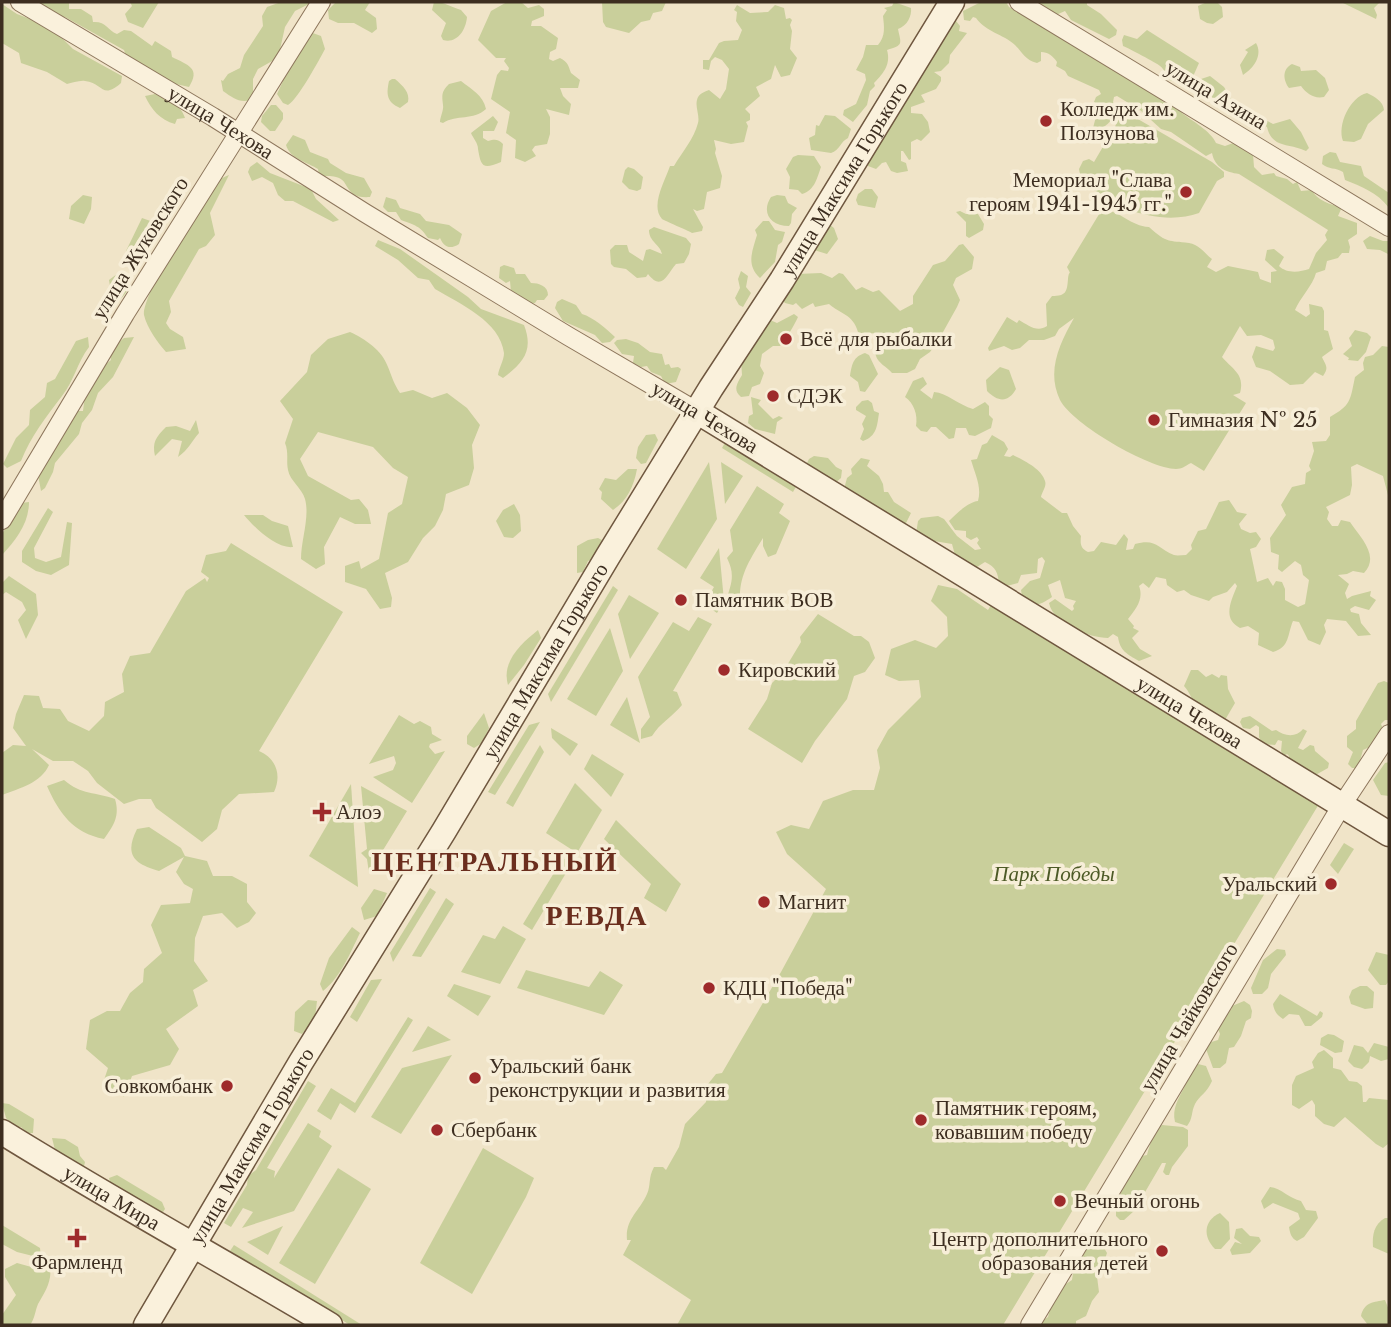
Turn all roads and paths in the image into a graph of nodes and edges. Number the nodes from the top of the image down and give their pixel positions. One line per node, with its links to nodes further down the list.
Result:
1 (20, 2): 5 (street, улица Чехова)
2 (321, 2): 5 (street, улица Жуковского)
3 (952, 2): 7 (main road, улица Максима Горького)
4 (1019, 2): 6 (street, улица Азина)
5 (238, 134): 7 (street, улица Чехова); 8 (street, улица Жуковского)
6 (1389, 227)
7 (698, 412): 10 (main road, улица Чехова); 13 (main road, улица Максима Горького)
8 (2, 520)
9 (1389, 734): 10 (street, улица Чайковского)
10 (1342, 805): 11 (main road, улица Чехова); 16 (street, улица Чайковского)
11 (1389, 834)
12 (2, 1132): 13 (main road, улица Мира)
13 (193, 1245): 14 (main road, улица Максима Горького); 15 (main road, улица Мира)
14 (146, 1325)
15 (330, 1325)
16 (1030, 1325)

